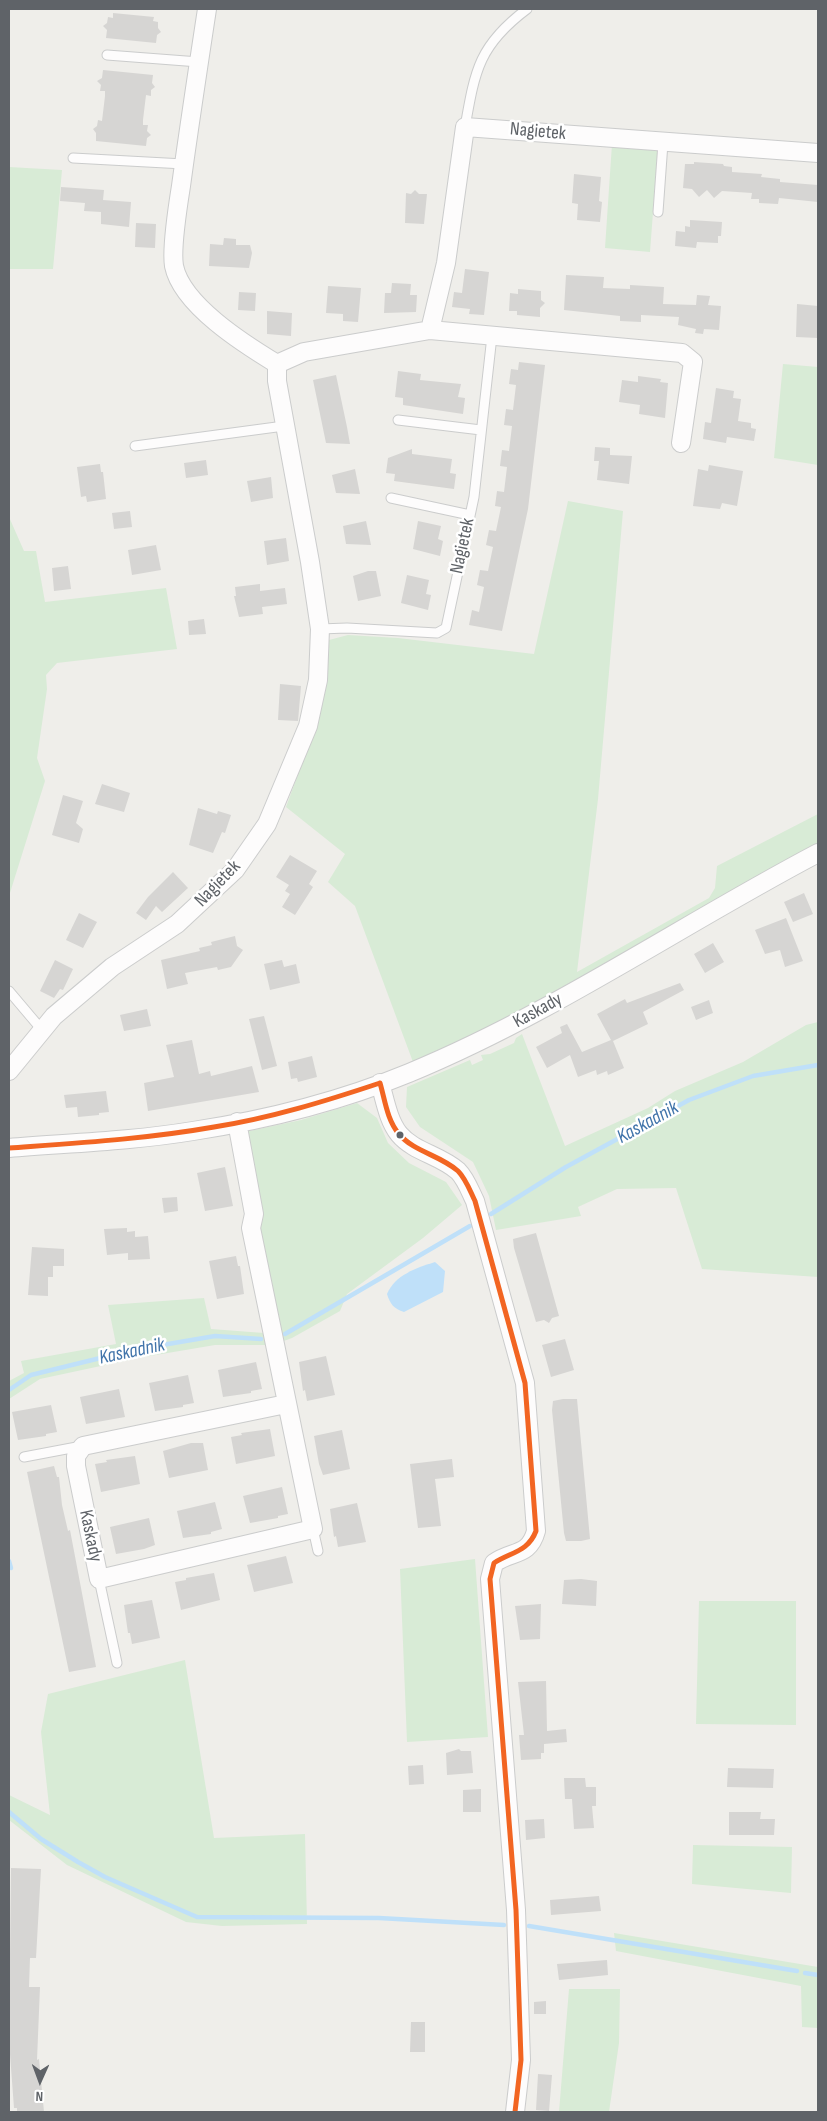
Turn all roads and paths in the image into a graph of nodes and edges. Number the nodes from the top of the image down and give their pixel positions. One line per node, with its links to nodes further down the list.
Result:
1 (207, 9): 4 (street)
2 (528, 9): 5 (lane)
3 (107, 55): 4 (lane)
4 (199, 62): 9 (street)
5 (465, 126): 6 (street, Nagietek); 11 (street)
6 (663, 142): 7 (street, Nagietek); 10 (lane)
7 (818, 153)
8 (73, 158): 9 (lane)
9 (184, 164): 13 (street)
10 (658, 212)
11 (430, 330): 12 (street); 13 (street)
12 (492, 336): 16 (lane, Nagietek); 17 (street)
13 (277, 364): 15 (street, Nagietek)
14 (398, 420): 16 (lane)
15 (284, 426): 18 (lane); 21 (street, Nagietek)
16 (481, 430): 20 (lane, Nagietek)
17 (681, 443)
18 (135, 446)
19 (391, 498): 20 (lane)
20 (470, 515): 21 (lane, Nagietek)
21 (320, 629): 24 (street, Nagietek)
22 (818, 853): 26 (street, Kaskady)
23 (9, 991): 24 (lane)
24 (42, 1030): 25 (street, Nagietek)
25 (9, 1071)
26 (380, 1083): 27 (street, Kaskady); 36 (street)
27 (238, 1122): 28 (street, Kaskady); 29 (street)
28 (9, 1148)
29 (286, 1404): 30 (street); 32 (street)
30 (83, 1446): 31 (lane); 34 (street, Kaskady)
31 (24, 1457)
32 (313, 1529): 33 (lane); 34 (street, Kaskady)
33 (318, 1551)
34 (99, 1579): 35 (lane)
35 (117, 1663)
36 (515, 2112)

